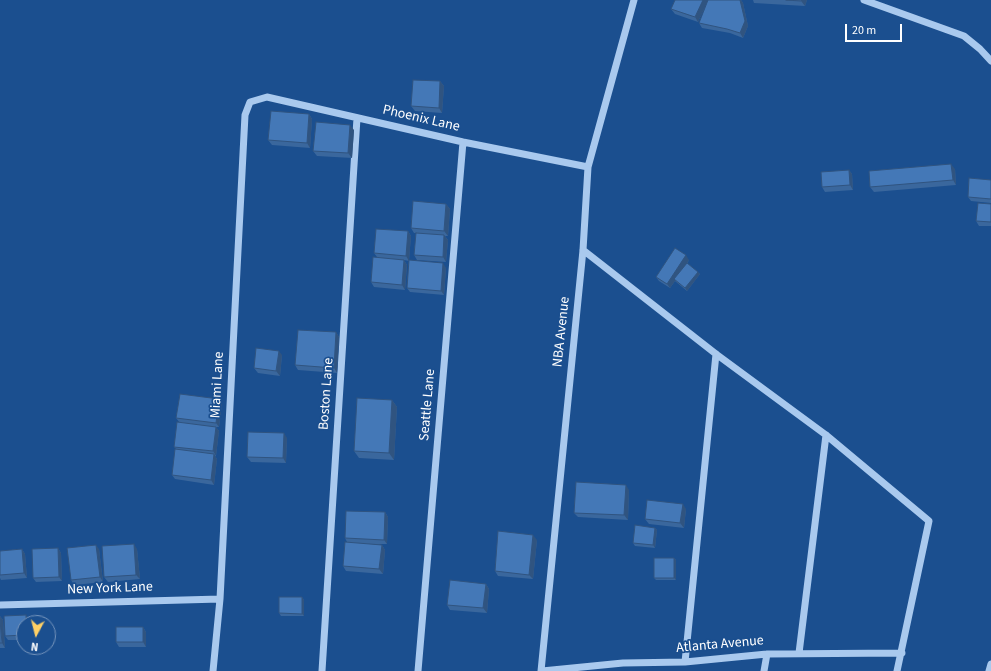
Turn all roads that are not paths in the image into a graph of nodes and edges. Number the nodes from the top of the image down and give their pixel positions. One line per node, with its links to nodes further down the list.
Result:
1 (634, 0): 7 (street, NBA Avenue)
2 (864, 0): 3 (street)
3 (991, 61)
4 (250, 102): 5 (street, Phoenix Lane); 11 (street, Miami Lane)
5 (356, 118): 6 (street, Phoenix Lane); 20 (street, Boston Lane)
6 (463, 142): 7 (street, Phoenix Lane); 21 (street, Seattle Lane)
7 (588, 167): 8 (street, NBA Avenue)
8 (583, 250): 9 (street); 22 (street, NBA Avenue)
9 (716, 354): 10 (street); 16 (street)
10 (826, 435): 13 (street); 14 (street)
11 (220, 599): 12 (street, New York Lane); 19 (street, Miami Lane)
12 (0, 605)
13 (799, 653): 14 (street, Atlanta Avenue); 15 (street, Atlanta Avenue)
14 (902, 653): 25 (street)
15 (767, 654): 16 (street, Atlanta Avenue); 24 (street)
16 (686, 662): 17 (street, Atlanta Avenue)
17 (623, 663): 22 (street, Atlanta Avenue); 23 (street)
18 (991, 664): 26 (street)
19 (213, 671)
20 (322, 671)
21 (418, 671)
22 (542, 671)
23 (622, 671)
24 (764, 671)
25 (897, 671)
26 (989, 671)

